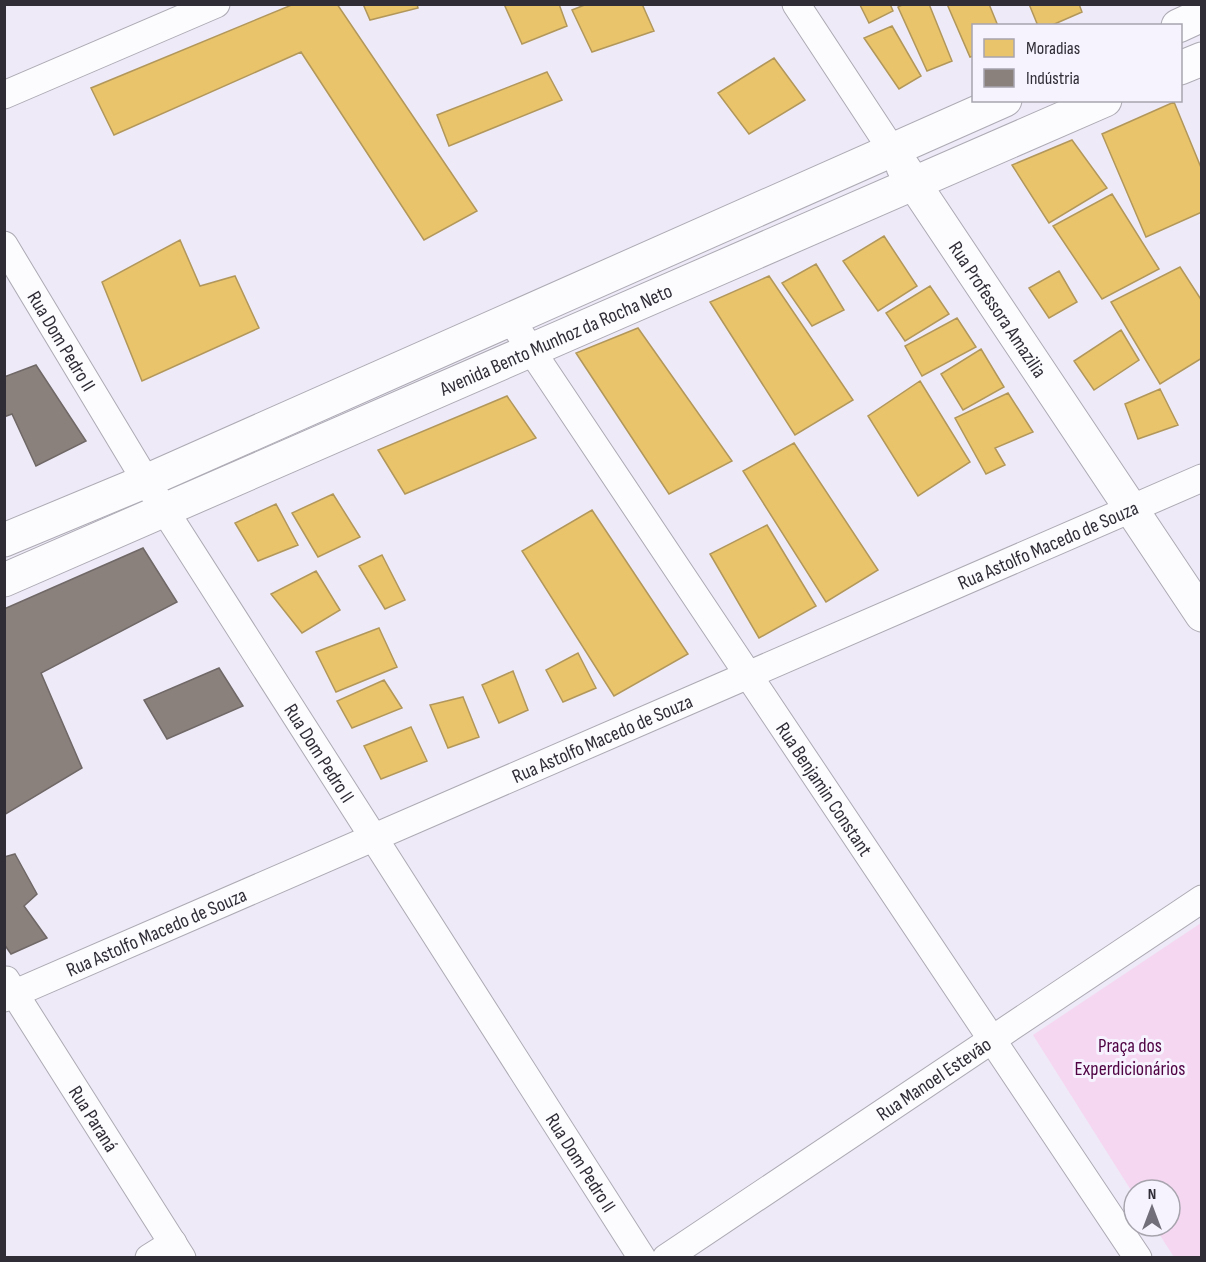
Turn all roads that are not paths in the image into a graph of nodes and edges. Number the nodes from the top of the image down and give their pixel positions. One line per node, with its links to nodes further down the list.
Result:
1 (216, 4): 7 (street)
2 (796, 4): 12 (street, Rua Professora Amazilia)
3 (1202, 15): 4 (main road)
4 (1182, 24)
5 (1202, 59): 6 (main road)
6 (1182, 67)
7 (4, 95)
8 (1000, 102): 12 (main road, Avenida Bento Munhoz da Rocha Neto)
9 (1020, 102): 11 (main road)
10 (1100, 102): 11 (main road, Avenida Bento Munhoz da Rocha Neto)
11 (1032, 132): 13 (main road, Avenida Bento Munhoz da Rocha Neto)
12 (892, 150): 13 (main road, Rua Professora Amazilia); 15 (main road, Avenida Bento Munhoz da Rocha Neto)
13 (915, 184): 16 (main road, Avenida Bento Munhoz da Rocha Neto); 21 (main road, Rua Professora Amazilia)
14 (4, 245): 20 (street, Rua Dom Pedro II)
15 (511, 320): 16 (street, Rua Benjamin Constant); 17 (main road, Avenida Bento Munhoz da Rocha Neto)
16 (531, 350): 18 (main road, Avenida Bento Munhoz da Rocha Neto); 26 (street, Rua Benjamin Constant)
17 (406, 366): 18 (main road); 20 (main road, Avenida Bento Munhoz da Rocha Neto)
18 (420, 398): 22 (main road, Avenida Bento Munhoz da Rocha Neto)
19 (1202, 478): 21 (street, Rua Astolfo Macedo de Souza)
20 (146, 481): 22 (street, Rua Dom Pedro II); 23 (main road, Avenida Bento Munhoz da Rocha Neto)
21 (1131, 509): 25 (main road, Rua Professora Amazilia); 26 (street, Rua Astolfo Macedo de Souza)
22 (165, 510): 24 (main road, Avenida Bento Munhoz da Rocha Neto); 27 (street, Rua Dom Pedro II)
23 (4, 540)
24 (4, 580)
25 (1202, 615)
26 (748, 674): 27 (street, Rua Astolfo Macedo de Souza); 30 (street, Rua Benjamin Constant)
27 (373, 836): 29 (street, Rua Astolfo Macedo de Souza); 33 (street, Rua Dom Pedro II)
28 (1202, 899): 30 (street, Rua Manoel Estevão)
29 (8, 990): 31 (street, Rua Paraná)
30 (992, 1039): 34 (street, Rua Manoel Estevão); 35 (street, Rua Benjamin Constant)
31 (177, 1250): 32 (street)
32 (149, 1257)
33 (642, 1257)
34 (666, 1257)
35 (1138, 1257)

